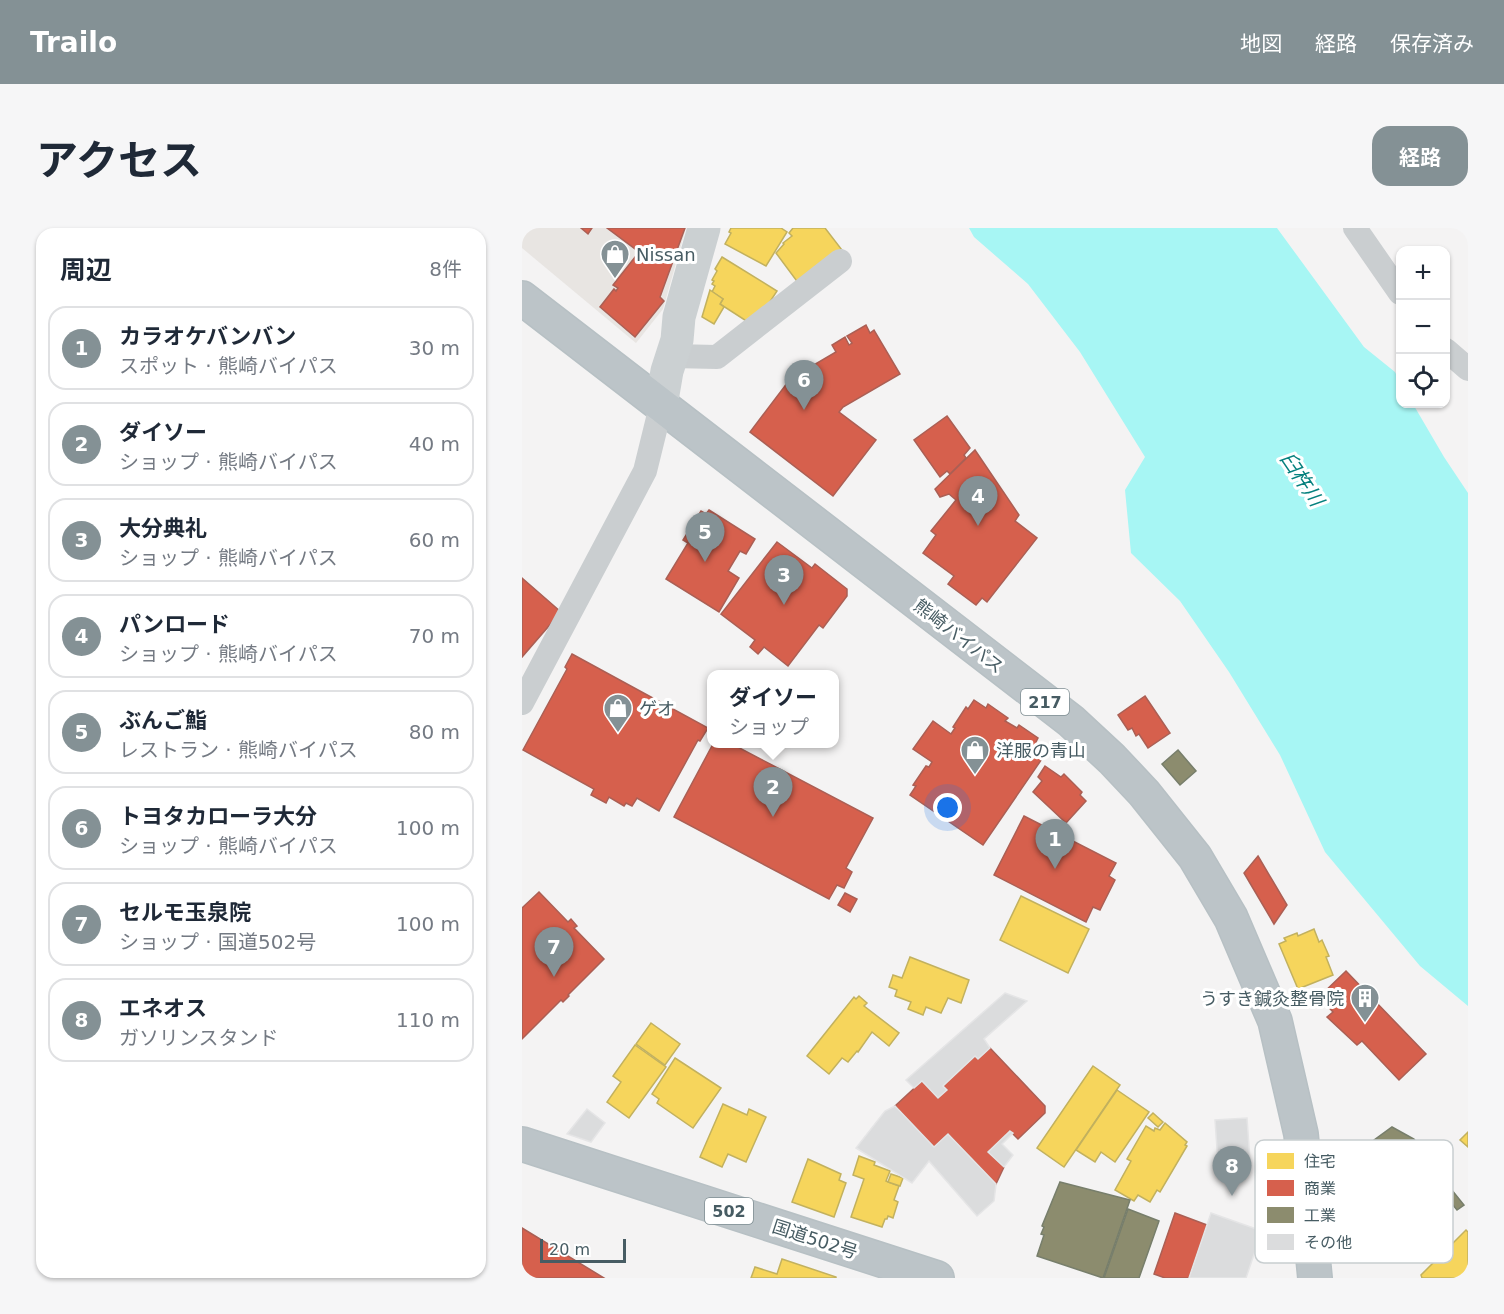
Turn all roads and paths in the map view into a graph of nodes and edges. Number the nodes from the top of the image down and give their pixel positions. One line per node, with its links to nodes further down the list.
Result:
1 (704, 228): 7 (street)
2 (1355, 228): 4 (street)
3 (840, 261): 7 (street)
4 (1396, 286)
5 (522, 298): 9 (highway, 熊崎バイパス / 217)
6 (1450, 353): 8 (street)
7 (672, 356): 9 (street)
8 (1468, 369)
9 (661, 405): 10 (street); 11 (highway, 熊崎バイパス / 217)
10 (522, 703)
11 (1302, 1140)
12 (522, 1144): 14 (highway, 国道502号 / 502)
13 (1314, 1263): 15 (highway, 熊崎バイパス / 217)
14 (937, 1278)
15 (1315, 1278)

